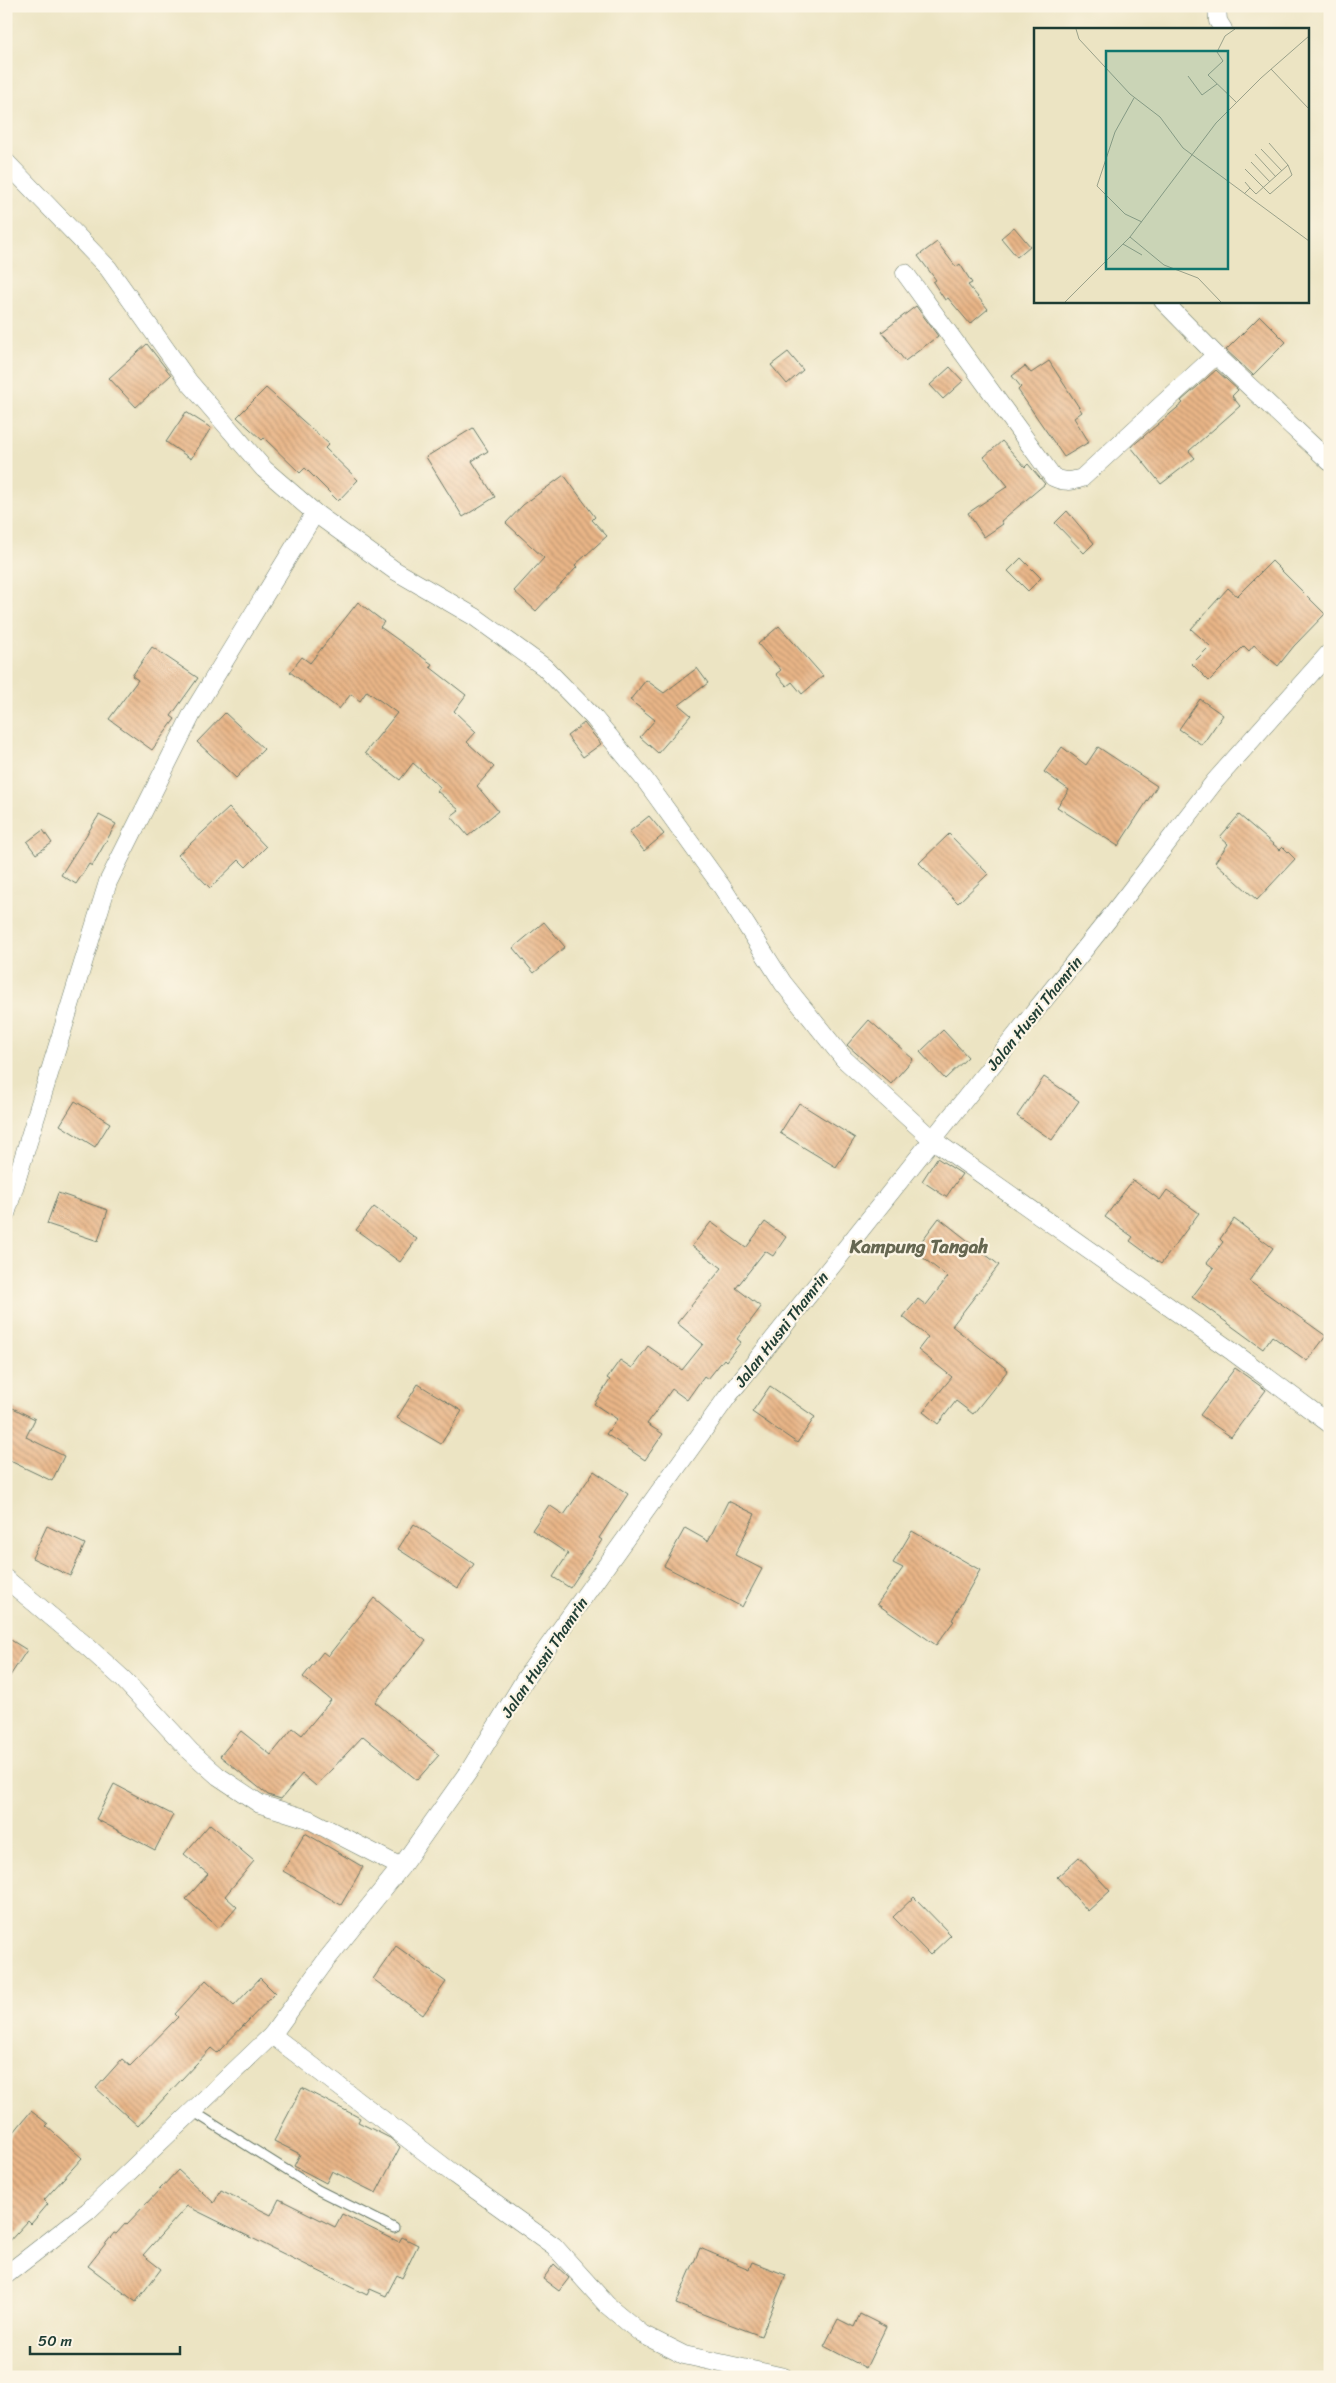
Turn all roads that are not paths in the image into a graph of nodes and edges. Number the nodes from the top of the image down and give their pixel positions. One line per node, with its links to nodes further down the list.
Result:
1 (1217, 6): 2 (street)
2 (1222, 28)
3 (6, 162): 8 (street)
4 (905, 273): 6 (street)
5 (1164, 302): 6 (street)
6 (1216, 355): 7 (street)
7 (1330, 462)
8 (315, 513): 10 (street); 11 (street)
9 (1330, 652): 10 (street, Jalan Husni Thamrin)
10 (933, 1140): 12 (street); 14 (street, Jalan Husni Thamrin)
11 (6, 1214)
12 (1330, 1424)
13 (6, 1579): 14 (street)
14 (401, 1867): 15 (street, Jalan Husni Thamrin)
15 (272, 2035): 16 (street, Jalan Husni Thamrin); 19 (street)
16 (194, 2112): 17 (lane); 18 (street, Jalan Husni Thamrin)
17 (394, 2228)
18 (6, 2275)
19 (784, 2377)

